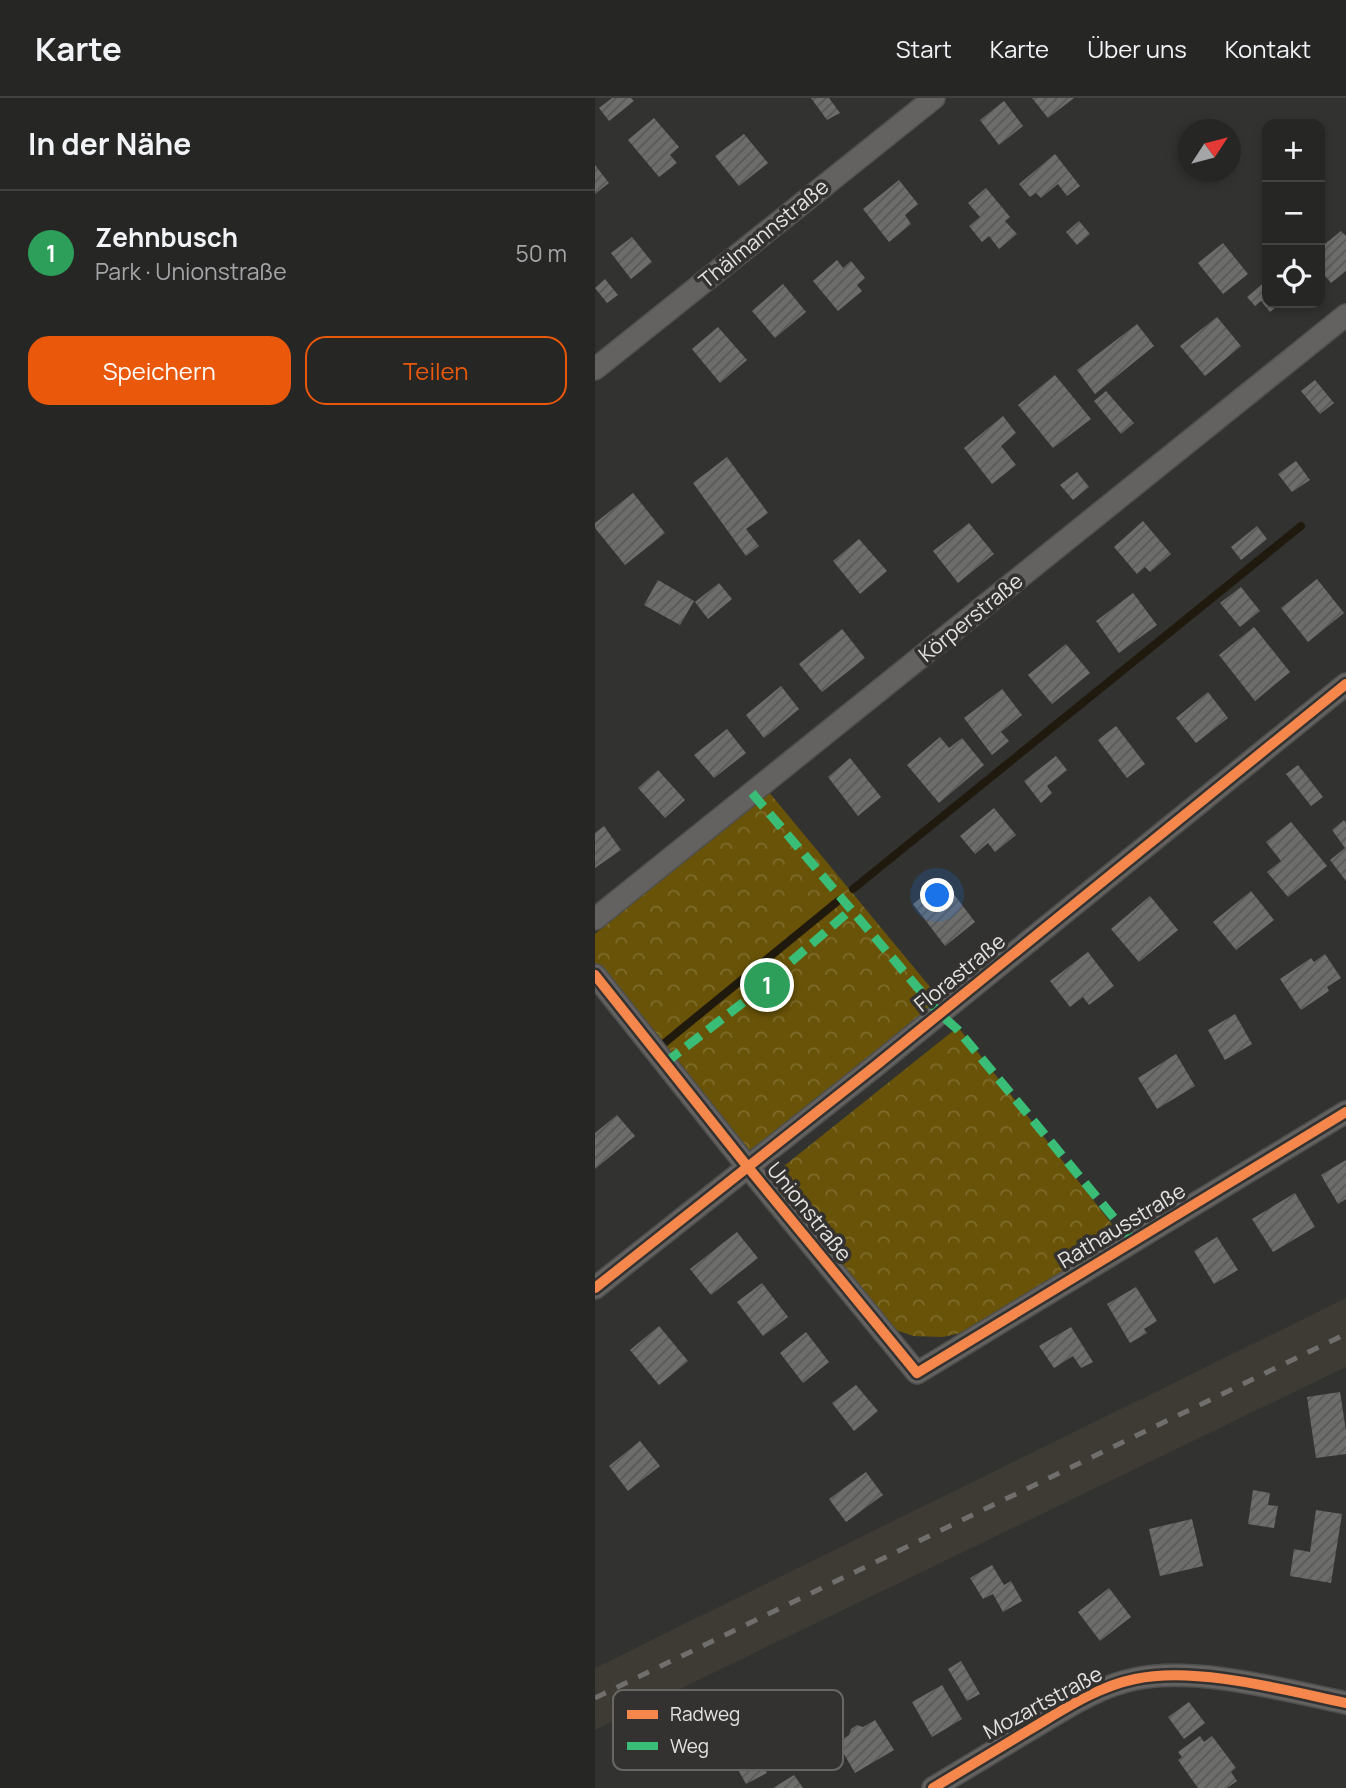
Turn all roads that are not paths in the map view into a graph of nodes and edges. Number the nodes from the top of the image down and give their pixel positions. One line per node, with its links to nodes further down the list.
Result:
1 (934, 98): 3 (street, Thälmannstraße)
2 (1346, 315): 5 (street, Körperstraße)
3 (595, 369)
4 (1346, 684): 8 (street, Florastraße)
5 (595, 919)
6 (595, 975): 8 (street, Unionstraße)
7 (1346, 1112): 10 (street, Rathausstraße)
8 (747, 1166): 9 (street, Florastraße); 10 (street, Unionstraße)
9 (595, 1288)
10 (917, 1373)
11 (1346, 1703): 12 (street, Mozartstraße)
12 (933, 1788)

